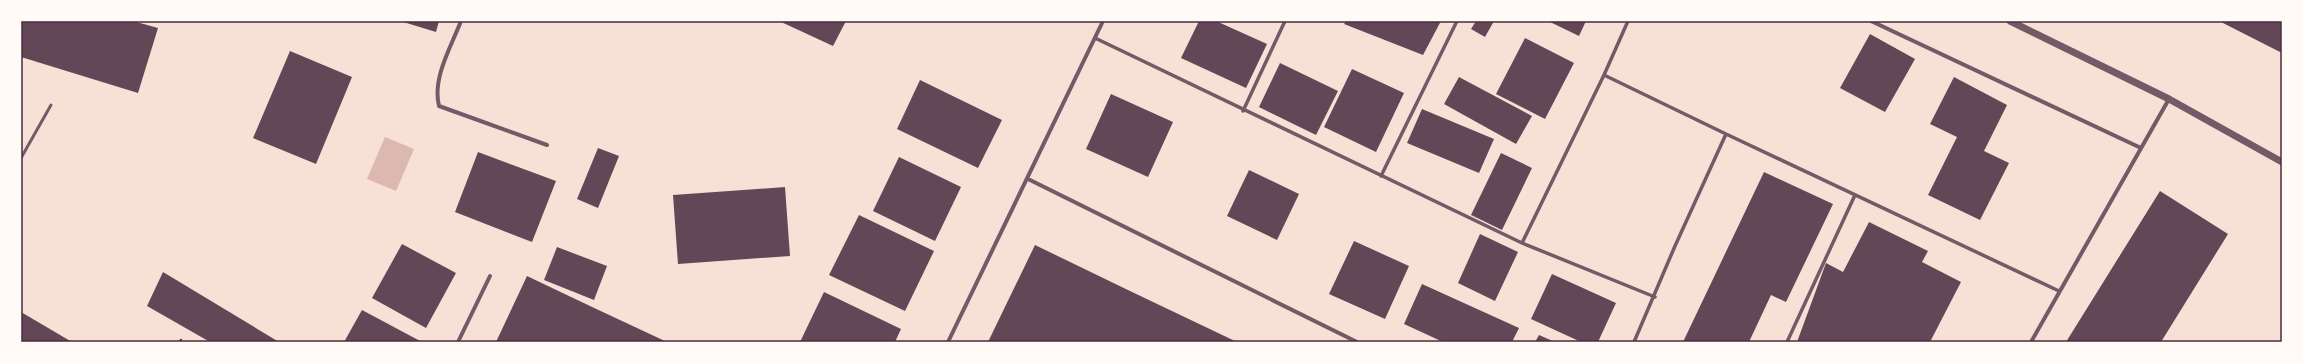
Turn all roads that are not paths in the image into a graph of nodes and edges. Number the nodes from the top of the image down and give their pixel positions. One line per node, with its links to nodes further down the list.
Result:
1 (461, 21): 14 (street)
2 (1103, 21): 8 (street)
3 (1286, 21): 12 (street)
4 (1457, 21): 18 (street)
5 (1628, 21): 9 (street)
6 (1871, 21): 15 (street)
7 (2010, 21): 10 (street)
8 (1095, 38): 12 (street); 19 (street)
9 (1604, 75): 13 (street); 21 (street)
10 (2169, 99): 15 (street); 17 (street)
11 (51, 105): 16 (lane)
12 (1243, 111): 18 (street)
13 (1726, 134): 20 (street); 24 (street)
14 (547, 145)
15 (2141, 148): 23 (street)
16 (21, 158)
17 (2282, 162)
18 (1381, 176): 21 (street)
19 (1028, 179): 26 (street); 27 (street)
20 (1855, 195): 23 (street); 29 (street)
21 (1522, 243): 24 (street)
22 (490, 276): 25 (street)
23 (2059, 291): 30 (street)
24 (1655, 297): 28 (street)
25 (458, 342)
26 (948, 342)
27 (1357, 342)
28 (1634, 342)
29 (1787, 342)
30 (2031, 342)

